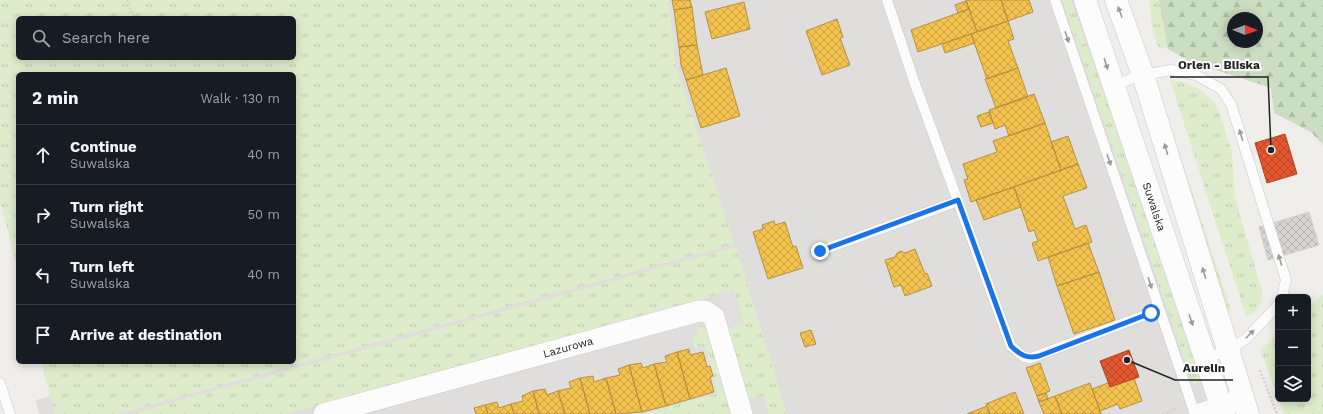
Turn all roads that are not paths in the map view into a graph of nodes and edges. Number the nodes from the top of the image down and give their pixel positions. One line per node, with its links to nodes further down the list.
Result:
1 (887, 0): 7 (lane)
2 (1055, 0): 11 (lane, one-way to 11)
3 (1085, 0): 6 (street, Suwalska, one-way to 6)
4 (1116, 0): 5 (street, one-way to 4)
5 (1143, 74): 6 (lane); 9 (lane, one-way to 5); 12 (street, one-way to 5)
6 (1112, 85): 13 (street, Suwalska, one-way to 13)
7 (958, 200): 8 (lane); 11 (lane)
8 (820, 251)
9 (1283, 294)
10 (1275, 309): 12 (lane, one-way to 10)
11 (1159, 310): 20 (lane)
12 (1228, 351): 13 (lane); 15 (street)
13 (1204, 358): 16 (street, Suwalska)
14 (0, 383): 17 (lane)
15 (1246, 406): 16 (street)
16 (1222, 410): 21 (street)
17 (10, 414)
18 (324, 414): 19 (street, Lazurowa)
19 (742, 414)
20 (1195, 414)
21 (1200, 414)

